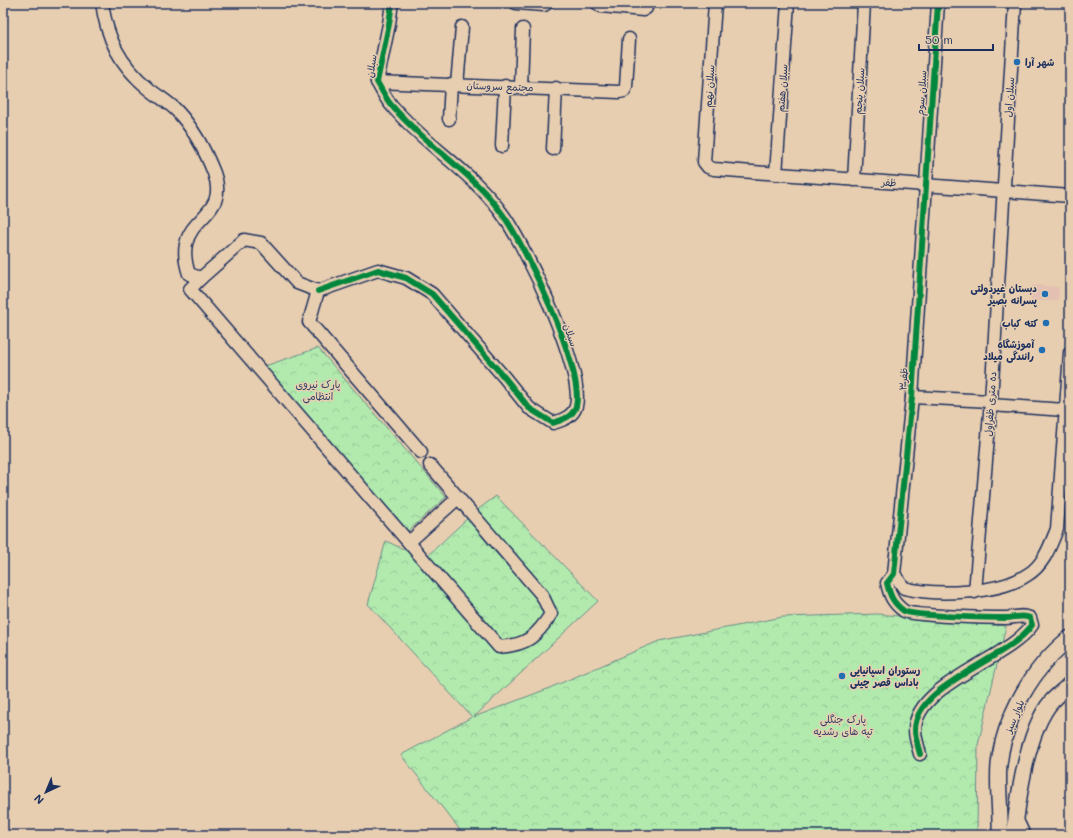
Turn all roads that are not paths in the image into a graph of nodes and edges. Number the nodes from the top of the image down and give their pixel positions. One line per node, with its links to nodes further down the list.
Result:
1 (102, 3): 29 (street)
2 (392, 3): 15 (street, سبلان)
3 (516, 3): 4 (street)
4 (547, 3)
5 (597, 3): 11 (street)
6 (715, 3): 23 (street, سبلان نهم)
7 (788, 3): 24 (street, سبلان هفتم)
8 (864, 3): 25 (street, سبلان پنجم)
9 (938, 3): 26 (street, سبلان سوم)
10 (1015, 3): 27 (street, سبلان اول)
11 (645, 6)
12 (462, 27): 16 (street)
13 (523, 29): 18 (street)
14 (629, 38): 19 (street, مجتمع سروستان)
15 (376, 82): 16 (street, مجتمع سروستان); 30 (street, سبلان)
16 (454, 85): 17 (street, مجتمع سروستان); 20 (street)
17 (505, 86): 18 (street, مجتمع سروستان); 21 (street)
18 (521, 87): 19 (street, مجتمع سروستان)
19 (556, 88): 22 (street)
20 (450, 119)
21 (502, 146)
22 (553, 149)
23 (708, 167): 24 (street, ظفر)
24 (776, 174): 25 (street, ظفر)
25 (854, 180): 26 (street, ظفر)
26 (925, 185): 27 (street, ظفر); 32 (street, ظفر۳)
27 (1003, 191): 28 (street, ظفر); 33 (street, ده متری ظفراول)
28 (1070, 196)
29 (201, 278): 30 (street); 38 (street)
30 (318, 291): 35 (street)
31 (1070, 353): 34 (street)
32 (912, 397): 33 (street); 39 (street, ظفر۳)
33 (991, 403): 34 (street); 40 (street, ده متری ظفراول)
34 (1065, 410): 40 (street)
35 (421, 452)
36 (430, 465): 37 (street)
37 (458, 498): 38 (street); 38 (street)
38 (408, 542)
39 (894, 574): 40 (street); 43 (street, ظفر۳)
40 (975, 592)
41 (1070, 638): 45 (main road, بلوار سبز)
42 (1070, 684): 44 (main road)
43 (920, 754)
44 (1016, 818): 46 (main road); 47 (street)
45 (1000, 835)
46 (1014, 835)
47 (1024, 835)

